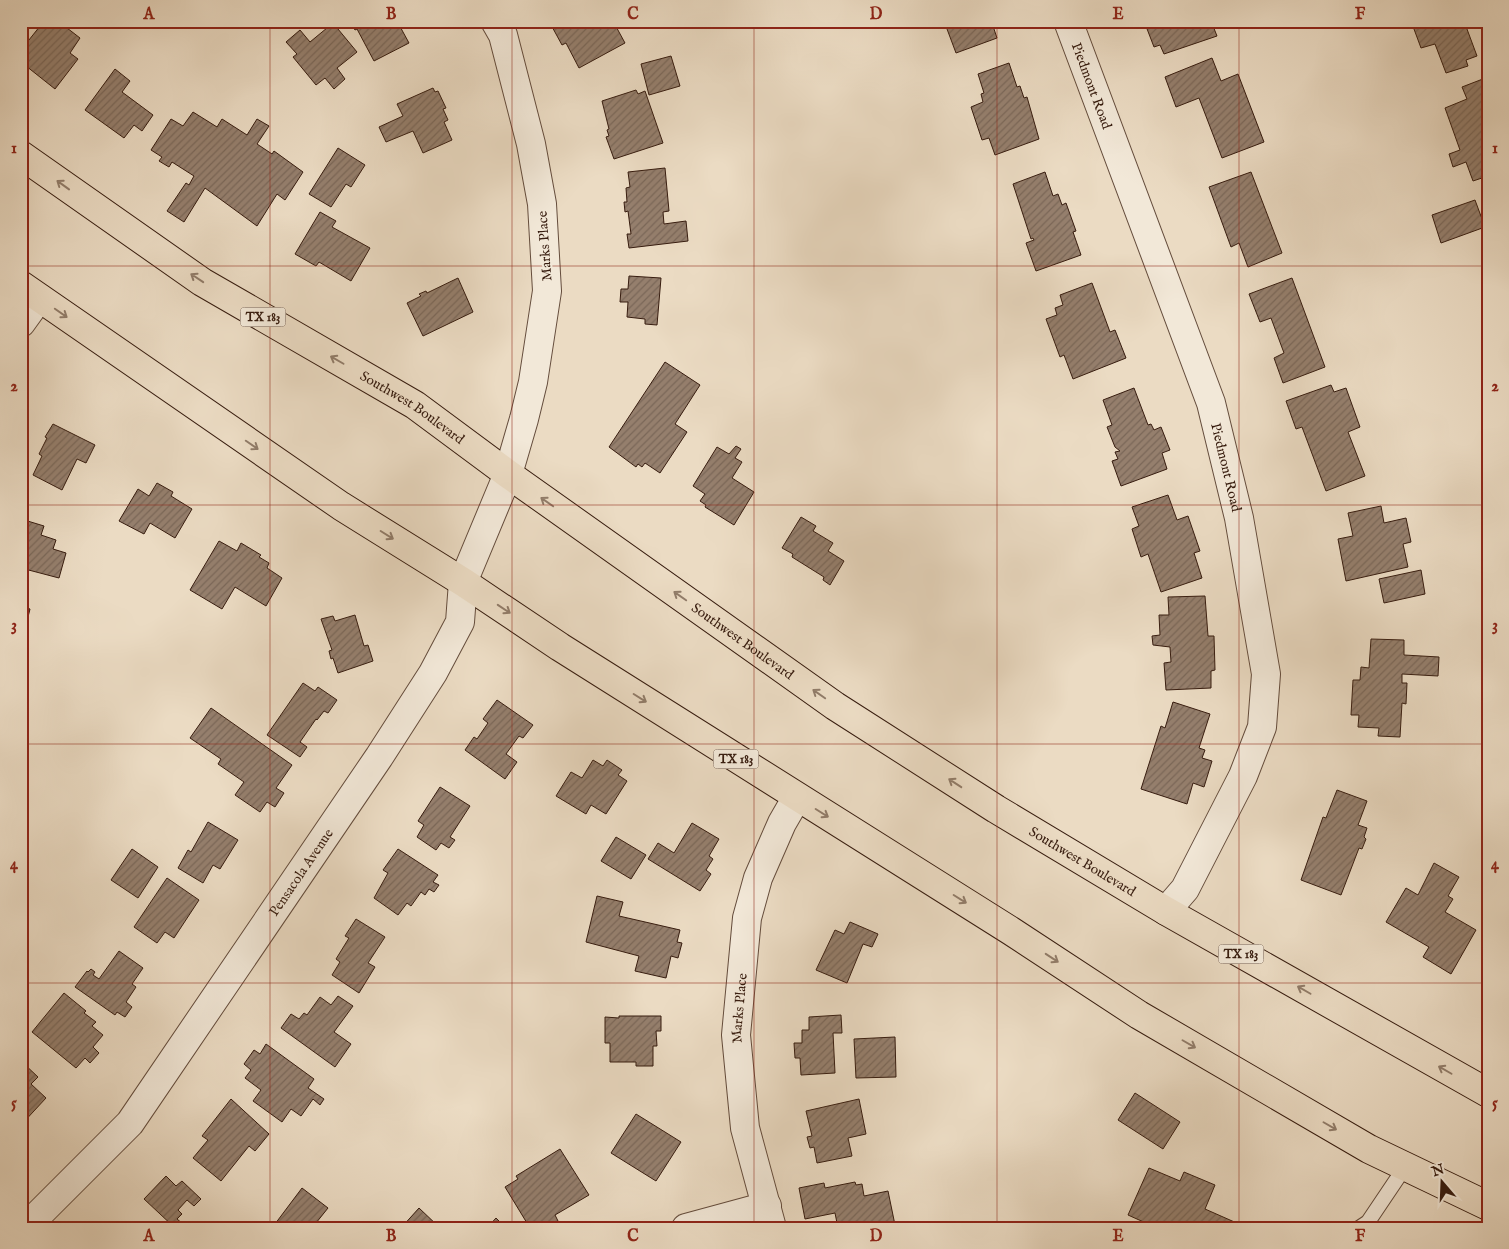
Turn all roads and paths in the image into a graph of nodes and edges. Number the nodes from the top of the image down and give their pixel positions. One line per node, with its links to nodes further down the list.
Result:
1 (495, 21): 6 (street, Marks Place)
2 (1068, 21): 9 (street, Piedmont Road)
3 (21, 155): 6 (main road, Southwest Boulevard / TX 183, one-way to 3)
4 (30, 291): 5 (street); 7 (main road, TX 183, one-way to 7)
5 (21, 323)
6 (508, 474): 7 (street, Pensacola Avenue); 9 (main road, Southwest Boulevard / TX 183, one-way to 6)
7 (463, 582): 8 (main road, TX 183, one-way to 8); 14 (street, Pensacola Avenue)
8 (797, 797): 11 (main road, TX 183, one-way to 11); 13 (street, Marks Place)
9 (1166, 911): 10 (main road, Southwest Boulevard / TX 183, one-way to 9)
10 (1488, 1093)
11 (1405, 1167): 12 (main road, TX 183); 16 (lane)
12 (1488, 1206)
13 (769, 1217): 15 (street)
14 (25, 1228)
15 (686, 1228)
16 (1359, 1228)

